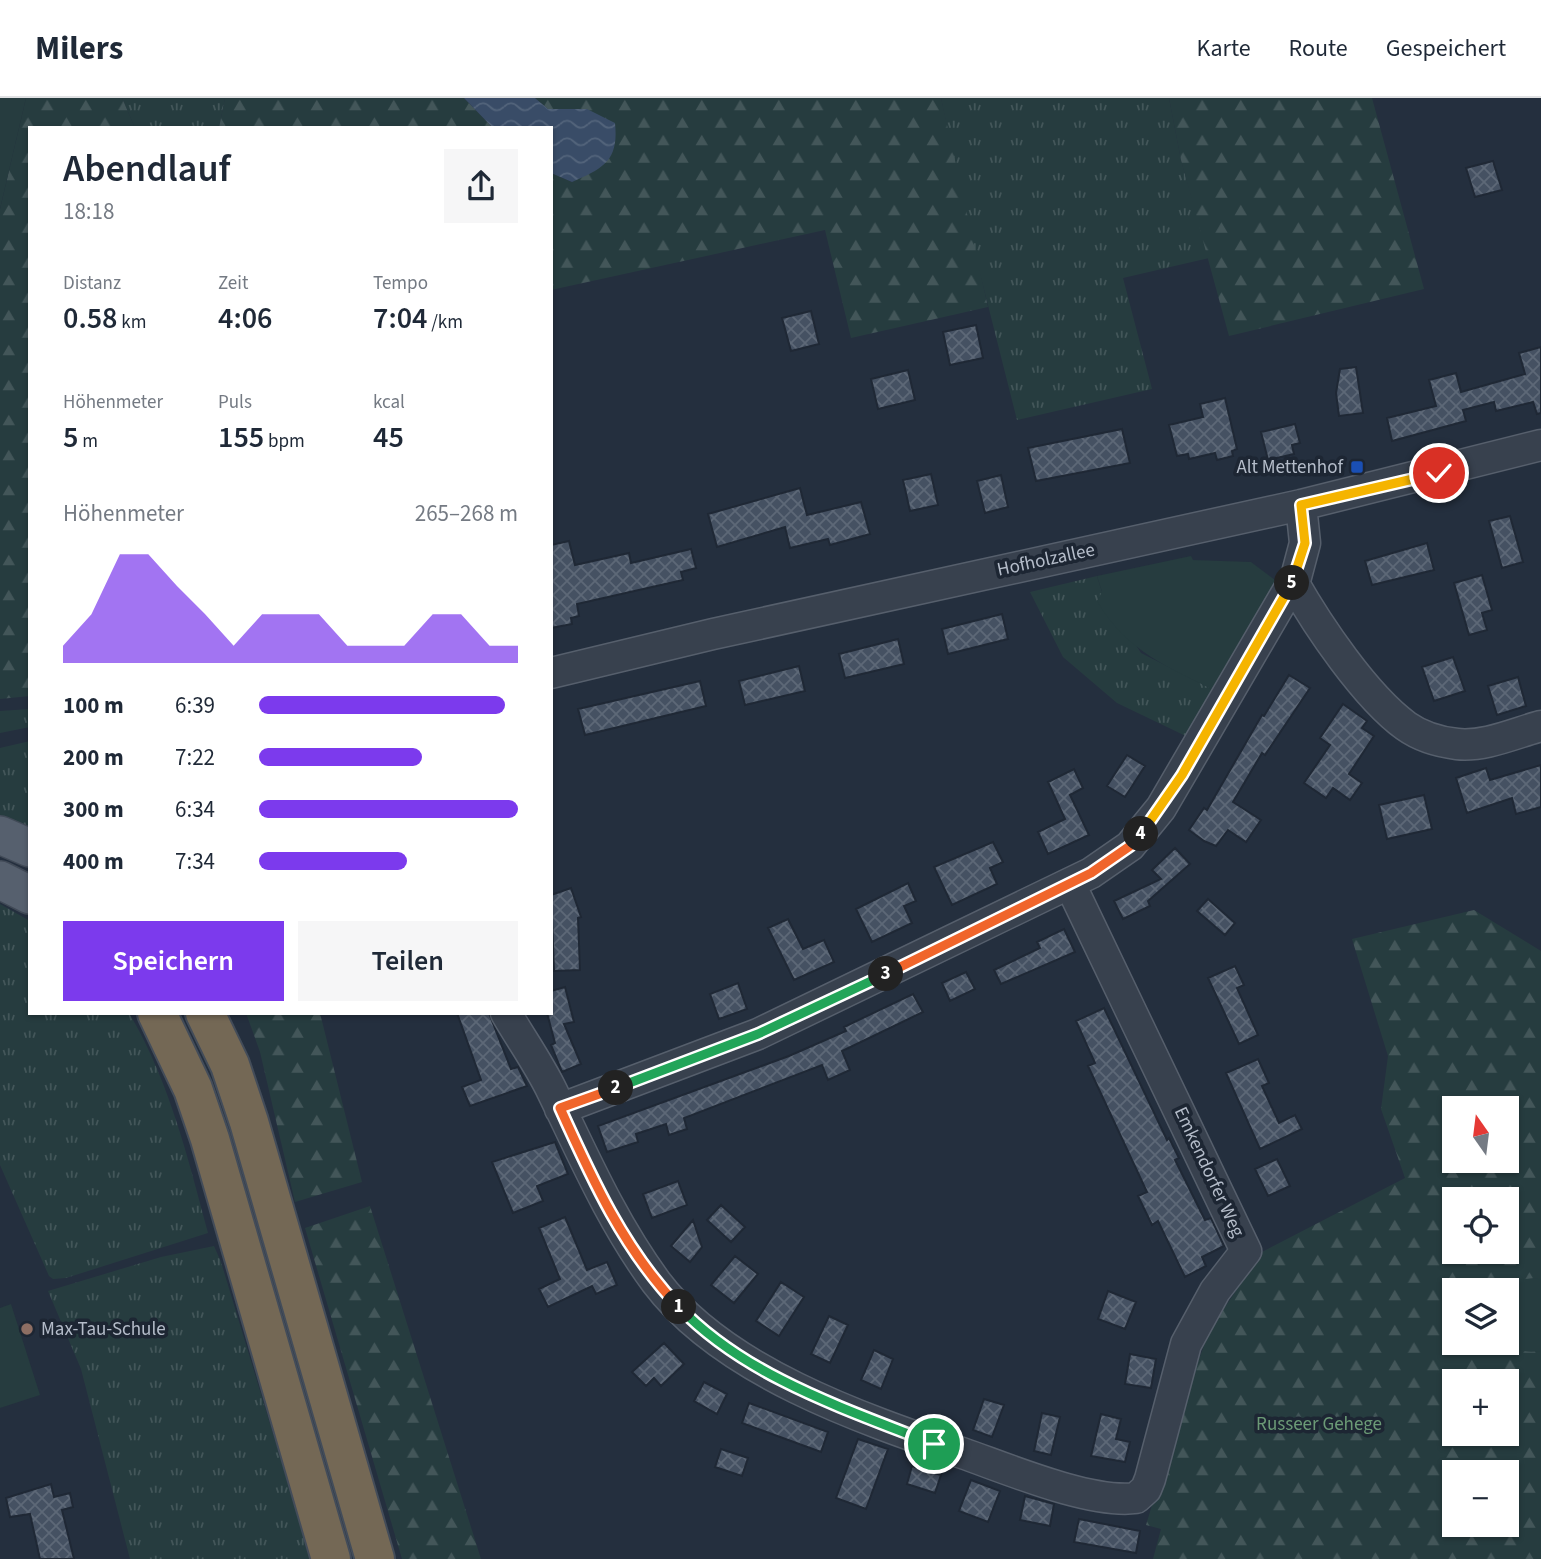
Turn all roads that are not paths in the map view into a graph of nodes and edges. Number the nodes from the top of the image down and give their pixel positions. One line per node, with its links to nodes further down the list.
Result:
1 (1541, 445): 2 (street, Hofholzallee)
2 (1301, 505): 3 (street); 4 (street, Hofholzallee)
3 (1293, 582): 5 (street); 9 (street)
4 (553, 673)
5 (1541, 726)
6 (0, 835): 7 (main road)
7 (28, 847)
8 (0, 880): 10 (main road)
9 (1070, 884): 14 (street); 14 (street, Emkendorfer Weg)
10 (28, 894)
11 (158, 1015): 15 (highway)
12 (206, 1015): 16 (highway)
13 (507, 1015): 14 (street)
14 (560, 1108)
15 (331, 1559)
16 (375, 1559)

